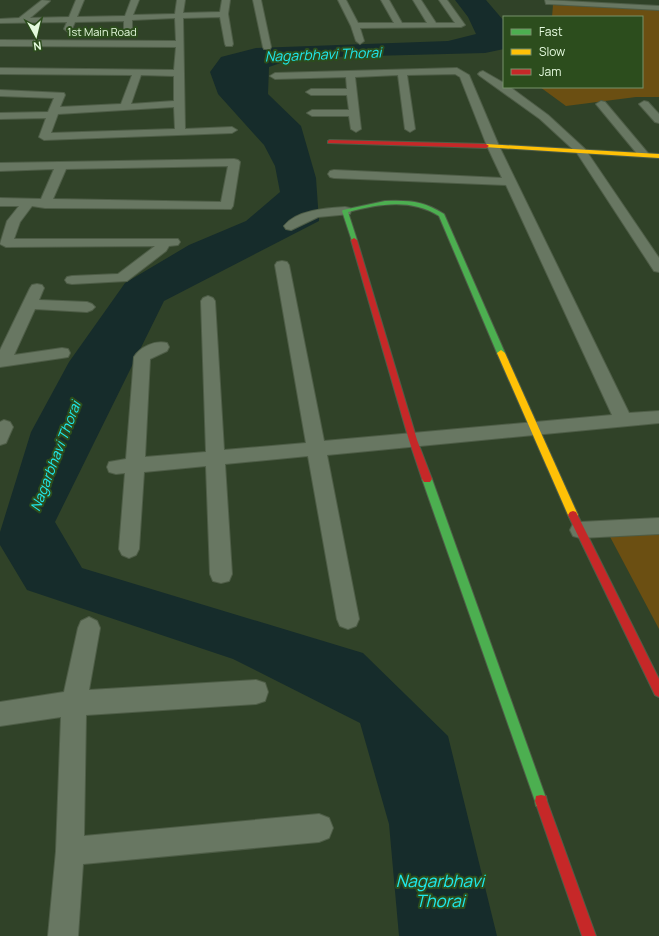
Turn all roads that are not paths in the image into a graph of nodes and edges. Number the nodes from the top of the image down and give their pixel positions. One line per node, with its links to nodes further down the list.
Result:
1 (80, 0): 16 (street)
2 (135, 0): 17 (street)
3 (181, 0): 15 (street)
4 (226, 0): 14 (street)
5 (257, 0): 31 (street)
6 (342, 0): 22 (street)
7 (385, 0): 23 (street)
8 (417, 0): 21 (street)
9 (443, 0): 21 (street)
10 (549, 0): 12 (street)
11 (46, 1): 19 (street)
12 (604, 2): 13 (street)
13 (659, 8)
14 (224, 14): 15 (street); 30 (street)
15 (179, 16): 17 (street); 29 (street)
16 (72, 18): 17 (street); 19 (street); 25 (street)
17 (128, 18): 28 (street)
18 (0, 20): 20 (street)
19 (22, 20): 20 (street)
20 (11, 21): 24 (street)
21 (433, 25): 23 (street)
22 (354, 26): 23 (street); 26 (street)
23 (400, 26)
24 (1, 32)
25 (67, 33)
26 (360, 41)
27 (0, 43): 28 (street, 1st Main Road)
28 (127, 43): 29 (street, 1st Main Road)
29 (180, 44): 38 (street)
30 (229, 44)
31 (267, 47)
32 (18, 62): 35 (street)
33 (92, 62): 36 (street)
34 (0, 71): 35 (street)
35 (10, 71): 36 (street)
36 (82, 72): 37 (street)
37 (138, 72): 38 (street); 52 (street)
38 (179, 73): 49 (street)
39 (402, 73): 40 (street); 58 (street); 63 (street)
40 (350, 74): 42 (street); 46 (street)
41 (483, 74): 43 (street)
42 (275, 76)
43 (503, 87)
44 (504, 88): 64 (street)
45 (311, 92): 46 (street)
46 (352, 92): 55 (street)
47 (0, 93): 48 (street)
48 (24, 94): 53 (street); 56 (street)
49 (179, 104): 52 (street); 61 (street)
50 (601, 104): 65 (street)
51 (644, 104): 57 (street)
52 (125, 107): 53 (street)
53 (52, 113): 56 (street); 61 (street)
54 (312, 113): 55 (street)
55 (354, 113): 60 (street)
56 (2, 118)
57 (659, 120)
58 (410, 129)
59 (232, 130): 61 (street)
60 (356, 130)
61 (180, 132)
62 (330, 142): 63 (street)
63 (493, 146): 64 (street); 70 (street)
64 (581, 151): 65 (street); 79 (street)
65 (643, 154): 66 (street)
66 (659, 156)
67 (62, 165): 68 (street); 73 (street); 73 (street)
68 (0, 166)
69 (334, 174): 70 (street)
70 (510, 182): 89 (street)
71 (0, 202): 72 (street)
72 (28, 203): 73 (street); 76 (street)
73 (45, 204)
74 (345, 211): 77 (street); 90 (street); 91 (street)
75 (0, 221): 76 (street)
76 (14, 221): 80 (street)
77 (291, 226)
78 (282, 265): 92 (street)
79 (659, 268)
80 (72, 280)
81 (37, 288): 83 (street)
82 (208, 301): 93 (street)
83 (29, 304): 84 (street); 87 (street)
84 (87, 307)
85 (161, 347): 94 (street)
86 (62, 353): 87 (street)
87 (2, 362)
88 (659, 417): 89 (street)
89 (624, 420): 90 (street)
90 (534, 429): 91 (street); 97 (street)
91 (413, 440): 92 (street); 109 (street)
92 (316, 449): 93 (street); 100 (street)
93 (215, 458): 94 (street); 99 (street)
94 (134, 465): 95 (street); 98 (street)
95 (116, 467)
96 (659, 526): 97 (street)
97 (580, 530): 102 (street)
98 (129, 549)
99 (221, 574)
100 (348, 619)
101 (89, 628): 104 (street)
102 (659, 691)
103 (256, 692): 104 (street)
104 (74, 703): 105 (street); 107 (street)
105 (0, 714)
106 (319, 828): 107 (street)
107 (70, 851): 108 (street)
108 (63, 936)
109 (589, 936)

